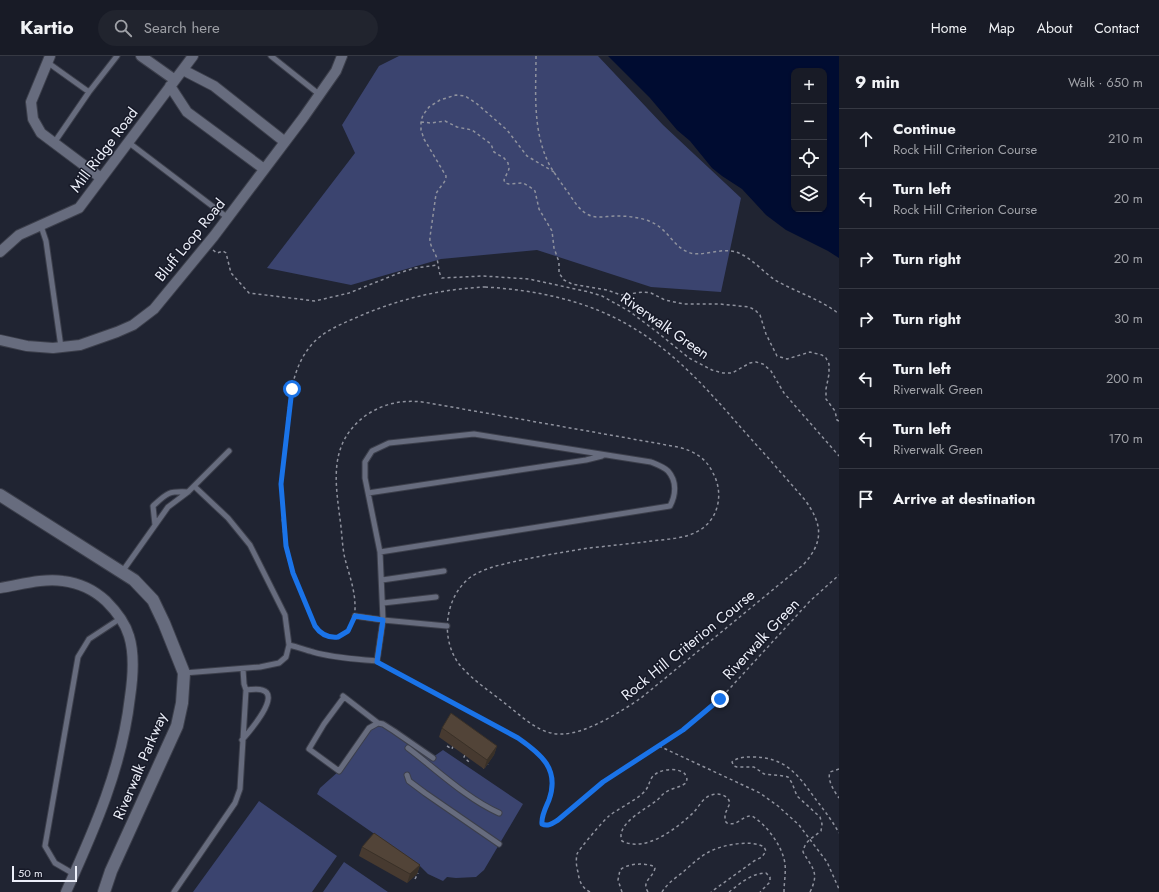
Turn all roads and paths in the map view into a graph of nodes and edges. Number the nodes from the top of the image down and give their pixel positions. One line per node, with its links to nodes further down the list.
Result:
1 (117, 56): 10 (lane)
2 (141, 56): 9 (street)
3 (193, 56): 8 (street, Mill Ridge Road)
4 (272, 56): 11 (lane)
5 (342, 56): 11 (street, Bluff Loop Road)
6 (536, 56): 17 (path)
7 (49, 59): 10 (lane); 15 (street)
8 (183, 70): 9 (street, Mill Ridge Road); 14 (street)
9 (173, 83): 13 (street, Mill Ridge Road); 16 (street)
10 (89, 92): 15 (lane)
11 (320, 95): 14 (street, Bluff Loop Road)
12 (421, 122): 17 (path); 23 (path, Riverwalk Green); 27 (path)
13 (128, 142): 18 (street, Mill Ridge Road); 19 (lane)
14 (285, 142): 16 (street, Bluff Loop Road)
15 (54, 143): 18 (street)
16 (264, 169): 19 (street, Bluff Loop Road)
17 (554, 172): 24 (path)
18 (101, 178): 20 (street, Mill Ridge Road)
19 (228, 218): 21 (street, Bluff Loop Road)
20 (41, 226): 22 (street, Mill Ridge Road); 26 (lane)
21 (207, 245): 23 (path); 26 (street, Bluff Loop Road)
22 (0, 252)
23 (438, 265): 30 (path, Riverwalk Green)
24 (839, 314)
25 (0, 340): 26 (street, Bluff Loop Road)
26 (61, 347)
27 (839, 421)
28 (229, 451): 31 (lane)
29 (605, 455): 33 (lane); 33 (lane); 36 (lane)
30 (839, 456)
31 (194, 486): 32 (lane); 48 (lane)
32 (188, 492): 35 (lane); 35 (lane)
33 (368, 493): 36 (lane)
34 (0, 495): 38 (street, Riverwalk Parkway)
35 (155, 525): 38 (lane)
36 (380, 552): 40 (lane)
37 (444, 571): 40 (lane)
38 (122, 572): 51 (street, Riverwalk Parkway)
39 (839, 575): 57 (path, Riverwalk Green)
40 (382, 580): 43 (lane)
41 (0, 588): 45 (street)
42 (436, 597): 43 (lane)
43 (383, 603): 46 (lane)
44 (355, 616): 46 (lane); 47 (path, Rock Hill Criterion Course); 47 (path, Rock Hill Criterion Course)
45 (121, 618): 72 (street); 72 (lane)
46 (383, 620): 47 (lane); 49 (lane)
47 (447, 626)
48 (289, 645): 49 (lane); 50 (lane)
49 (377, 662): 57 (path, Riverwalk Green)
50 (243, 669): 51 (lane); 52 (lane)
51 (184, 673): 76 (street, Riverwalk Parkway)
52 (246, 690): 54 (lane); 54 (lane)
53 (378, 723): 53 (lane); 55 (lane)
54 (242, 740): 77 (lane)
55 (412, 743): 59 (lane); 67 (lane)
56 (447, 746): 58 (path)
57 (659, 746): 69 (path)
58 (459, 751)
59 (433, 758)
60 (472, 760): 61 (path)
61 (469, 762)
62 (478, 764): 63 (path)
63 (488, 764)
64 (839, 769): 66 (path)
65 (407, 775): 70 (lane)
66 (839, 798)
67 (500, 813)
68 (839, 833): 69 (path)
69 (810, 839): 74 (path); 86 (path)
70 (499, 844)
71 (418, 873): 73 (path)
72 (74, 874): 75 (street)
73 (415, 879)
74 (839, 889)
75 (66, 892)
76 (104, 892)
77 (174, 892)
78 (590, 892): 85 (path)
79 (622, 892): 80 (path)
80 (648, 892)
81 (662, 892): 82 (path)
82 (711, 892)
83 (729, 892): 84 (path)
84 (760, 892)
85 (784, 892)
86 (810, 892)

